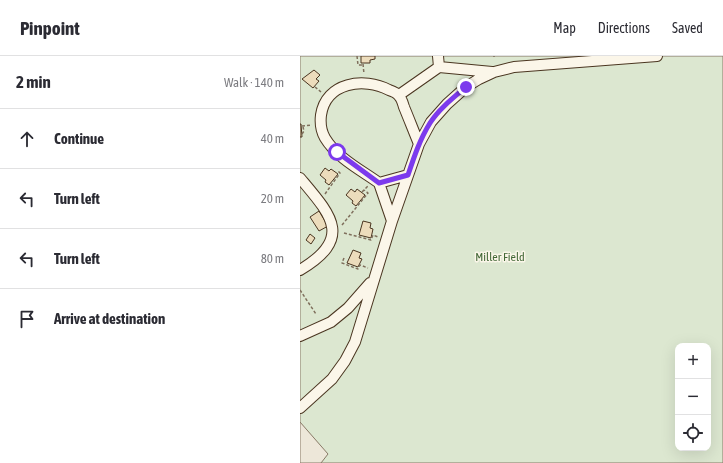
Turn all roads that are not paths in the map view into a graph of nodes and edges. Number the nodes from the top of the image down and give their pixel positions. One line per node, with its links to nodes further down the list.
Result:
1 (438, 56): 3 (lane)
2 (657, 56): 4 (lane)
3 (439, 67): 4 (lane); 5 (lane)
4 (494, 72): 6 (lane)
5 (399, 95): 6 (lane); 9 (lane)
6 (419, 144): 7 (lane)
7 (408, 175): 9 (lane); 10 (lane)
8 (300, 178): 11 (lane)
9 (375, 183): 10 (lane)
10 (392, 221): 12 (lane)
11 (300, 270)
12 (373, 280): 13 (lane); 14 (lane)
13 (300, 336)
14 (300, 408)

